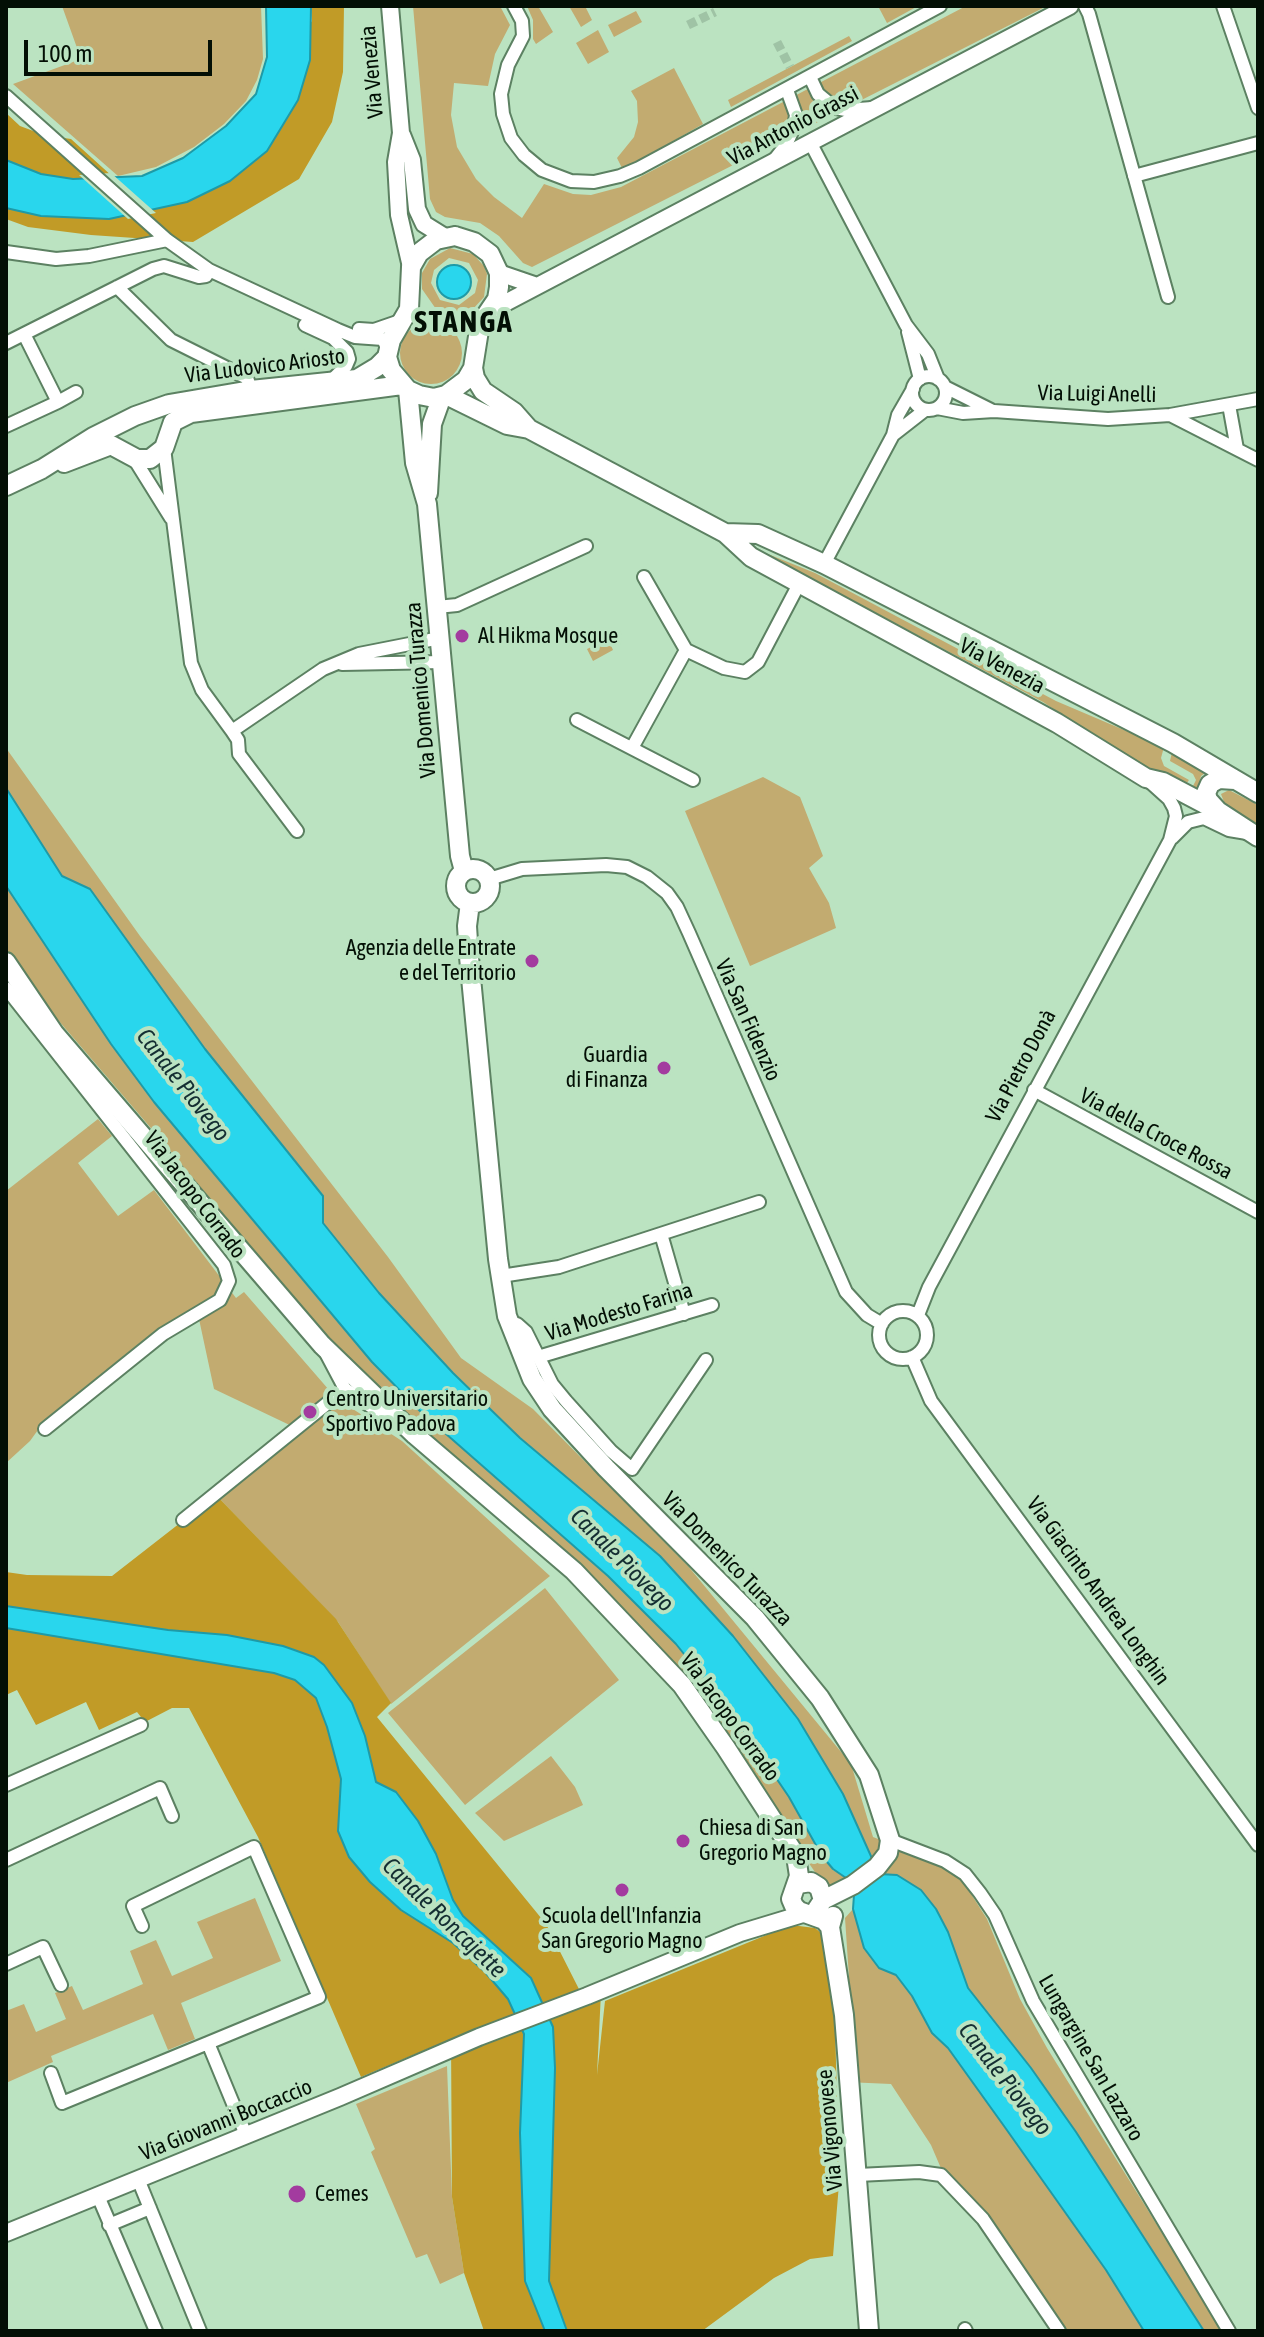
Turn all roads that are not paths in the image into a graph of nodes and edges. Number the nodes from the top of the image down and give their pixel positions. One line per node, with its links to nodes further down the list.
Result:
1 (390, 6): 13 (street, Via Venezia)
2 (514, 6): 8 (street)
3 (940, 6): 7 (street)
4 (1070, 6): 10 (street, Via Antonio Grassi)
5 (1085, 6): 18 (street)
6 (1223, 6): 11 (street)
7 (810, 77): 8 (street); 10 (street)
8 (787, 90): 16 (street)
9 (6, 96): 20 (street)
10 (875, 107): 12 (street, Via Antonio Grassi)
11 (1258, 108)
12 (841, 125): 14 (street, Via Antonio Grassi); 17 (street)
13 (401, 133): 19 (street); 22 (street)
14 (810, 142): 16 (street, Via Antonio Grassi); 17 (street)
15 (1258, 143): 18 (street)
16 (773, 162): 25 (street, Via Antonio Grassi)
17 (823, 169): 31 (street)
18 (1134, 176): 27 (street)
19 (445, 237): 22 (main road); 24 (main road)
20 (167, 240): 21 (street); 23 (street)
21 (6, 252)
22 (411, 267): 30 (main road)
23 (209, 270): 26 (street); 28 (street)
24 (499, 273): 25 (street); 29 (main road)
25 (537, 286): 29 (street, Via Antonio Grassi)
26 (117, 287): 32 (street); 40 (street)
27 (1168, 297)
28 (277, 304): 30 (street); 34 (street); 36 (street)
29 (490, 311): 35 (main road)
30 (400, 321): 34 (main road)
31 (906, 325): 37 (street); 38 (street)
32 (24, 334): 33 (street); 44 (street)
33 (6, 343)
34 (388, 354): 36 (main road, Via Ludovico Ariosto); 39 (main road)
35 (473, 368): 42 (main road); 51 (main road, Via Venezia)
36 (331, 381): 40 (main road, Via Ludovico Ariosto)
37 (941, 383): 38 (street); 46 (street); 47 (street, Via Luigi Anelli)
38 (916, 384): 46 (street); 52 (street)
39 (405, 388): 42 (main road, Via Ludovico Ariosto); 53 (main road, Via Ludovico Ariosto); 59 (main road, Via Domenico Turazza)
40 (251, 390): 49 (main road, Via Ludovico Ariosto)
41 (76, 392): 44 (street)
42 (444, 395): 51 (main road, Via Venezia); 59 (main road, Via Domenico Turazza)
43 (1258, 399): 45 (street, Via Luigi Anelli)
44 (58, 402): 50 (street)
45 (1229, 405): 48 (street, Via Luigi Anelli); 54 (street)
46 (931, 409): 47 (street, Via Luigi Anelli); 52 (street)
47 (994, 411): 48 (street, Via Luigi Anelli)
48 (1170, 415): 54 (street)
49 (136, 418): 53 (main road); 55 (main road); 57 (main road, Via Ludovico Ariosto)
50 (6, 426)
51 (529, 429): 61 (main road, Via Venezia)
52 (893, 435): 63 (street)
53 (165, 443): 55 (main road, Via Ludovico Ariosto); 60 (street)
54 (1237, 449): 56 (street)
55 (131, 456): 57 (main road, Via Ludovico Ariosto); 60 (street)
56 (1258, 460)
57 (42, 469): 58 (main road, Via Ludovico Ariosto)
58 (6, 486)
59 (427, 504): 66 (main road, Via Domenico Turazza)
60 (173, 521): 72 (street)
61 (725, 533): 63 (main road, Via Venezia); 65 (main road, Via Venezia)
62 (586, 546): 66 (street)
63 (824, 564): 76 (main road, Via Venezia)
64 (644, 577): 68 (street)
65 (799, 584): 68 (street); 74 (main road, Via Venezia)
66 (437, 607): 67 (main road, Via Domenico Turazza)
67 (440, 638): 69 (main road, Via Domenico Turazza); 70 (street)
68 (686, 650): 73 (street)
69 (442, 662): 70 (street); 82 (main road, Via Domenico Turazza)
70 (335, 664): 72 (street)
71 (577, 720): 73 (street)
72 (232, 731): 79 (street)
73 (632, 748): 75 (street)
74 (1146, 778): 78 (main road, Via Venezia); 81 (street, Via Pietro Donà)
75 (693, 780)
76 (1235, 780): 77 (main road, Via Venezia); 78 (main road)
77 (1258, 793)
78 (1218, 811): 80 (main road, Via Venezia)
79 (297, 831)
80 (1254, 835): 81 (street, Via Pietro Donà)
81 (1170, 840): 87 (street, Via Pietro Donà)
82 (464, 871): 83 (main road); 84 (main road, Via Domenico Turazza)
83 (489, 879): 84 (main road); 96 (street, Via San Fidenzio)
84 (470, 903): 91 (main road, Via Domenico Turazza)
85 (6, 962): 97 (main road, Via Jacopo Corrado)
86 (6, 988): 102 (street, Via Jacopo Corrado)
87 (1034, 1090): 89 (street, Via della Croce Rossa); 94 (street, Via Pietro Donà)
88 (759, 1202): 90 (street)
89 (1258, 1212)
90 (661, 1234): 91 (street); 93 (street)
91 (501, 1276): 95 (main road, Via Domenico Turazza)
92 (712, 1305): 93 (street, Via Modesto Farina)
93 (684, 1314): 98 (street, Via Modesto Farina)
94 (918, 1315): 96 (street); 99 (street)
95 (512, 1324): 98 (street, Via Domenico Turazza); 108 (main road, Via Domenico Turazza)
96 (882, 1324): 99 (street, Via San Fidenzio)
97 (322, 1345): 101 (street, Via Jacopo Corrado); 103 (main road, Via Jacopo Corrado)
98 (538, 1357): 100 (street, Via Domenico Turazza)
99 (912, 1357): 109 (street, Via Giacinto Andrea Longhin)
100 (706, 1360)
101 (345, 1389): 103 (street, Via Jacopo Corrado); 104 (street)
102 (45, 1429)
103 (415, 1435): 112 (main road, Via Jacopo Corrado)
104 (183, 1520)
105 (141, 1725): 106 (street)
106 (7, 1782)
107 (172, 1816): 110 (street)
108 (890, 1840): 111 (main road); 132 (street, Lungargine San Lazzaro)
109 (1258, 1845)
110 (6, 1860)
111 (848, 1889): 113 (main road); 115 (main road)
112 (794, 1891): 113 (main road); 113 (main road); 114 (street)
113 (815, 1907): 114 (street); 115 (main road)
114 (767, 1923): 121 (street, Via Giovanni Boccaccio)
115 (832, 1923): 122 (main road, Via Vigonovese)
116 (142, 1926): 119 (street)
117 (6, 1964): 118 (street)
118 (61, 1985)
119 (208, 2043): 120 (street); 121 (street)
120 (51, 2073)
121 (246, 2135): 123 (street, Via Giovanni Boccaccio)
122 (858, 2175): 130 (main road, Via Vigonovese); 131 (street)
123 (138, 2179): 124 (street, Via Giovanni Boccaccio); 125 (street)
124 (98, 2196): 126 (street); 127 (street, Via Giovanni Boccaccio)
125 (150, 2208): 126 (street); 129 (street)
126 (109, 2225): 128 (street)
127 (6, 2233)
128 (156, 2331)
129 (200, 2331)
130 (869, 2331)
131 (1059, 2331)
132 (1229, 2331)

